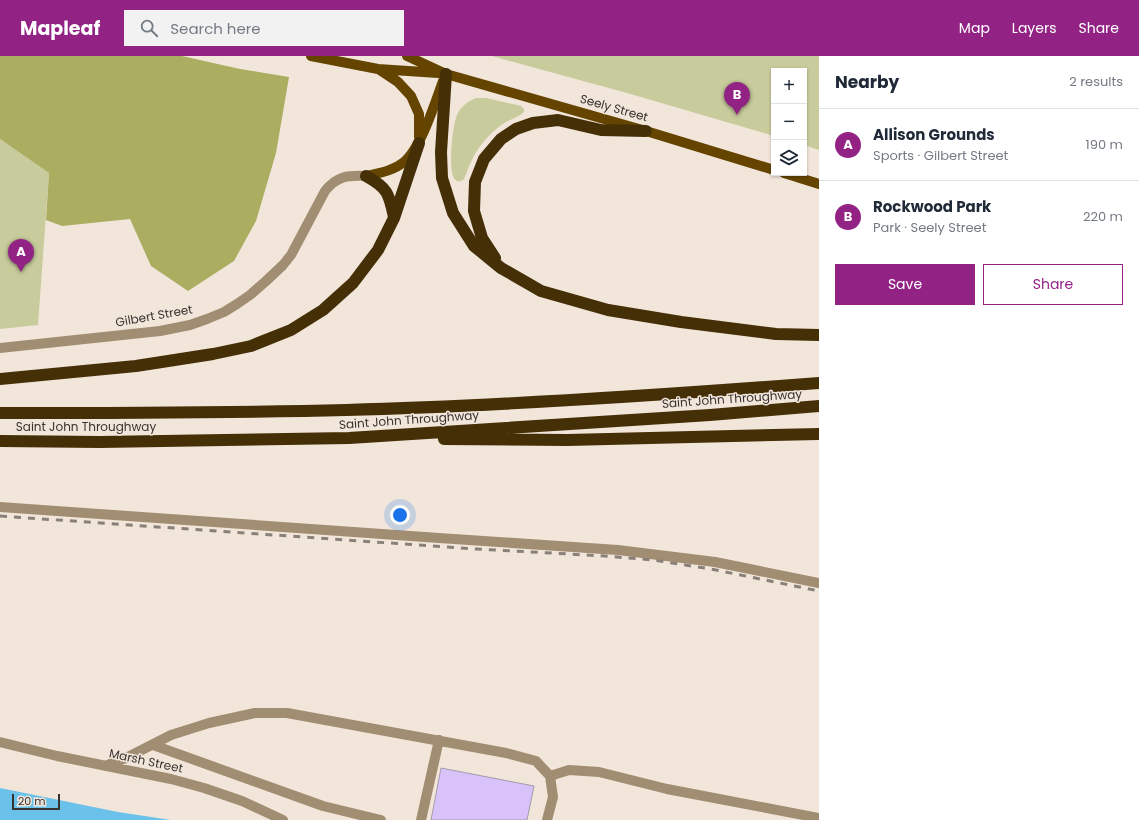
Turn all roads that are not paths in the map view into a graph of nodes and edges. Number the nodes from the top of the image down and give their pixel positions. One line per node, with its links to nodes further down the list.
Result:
1 (311, 56): 3 (main road, Seely Street)
2 (407, 56): 4 (main road, Seely Street)
3 (378, 69): 4 (main road, Seely Street); 6 (main road)
4 (446, 74): 5 (main road, Seely Street); 6 (main road); 12 (highway)
5 (646, 131): 7 (main road, Seely Street); 12 (highway)
6 (419, 143): 8 (main road); 11 (highway)
7 (771, 169)
8 (366, 176): 11 (highway); 14 (street, Gilbert Street)
9 (794, 176): 10 (main road)
10 (819, 184)
11 (394, 218): 15 (highway)
12 (501, 268): 13 (highway)
13 (819, 335)
14 (0, 348)
15 (0, 380)
16 (819, 383): 18 (highway, Saint John Throughway)
17 (819, 406): 20 (highway, Saint John Throughway)
18 (0, 413)
19 (819, 434): 20 (highway)
20 (349, 438): 21 (highway, Saint John Throughway)
21 (0, 441)
22 (0, 506): 23 (street)
23 (819, 583)
24 (439, 740): 26 (street); 28 (street); 32 (street)
25 (0, 742): 27 (street, Marsh Street)
26 (153, 745): 27 (street); 31 (street)
27 (105, 766): 30 (street, Marsh Street)
28 (550, 776): 29 (street); 33 (street)
29 (819, 818)
30 (283, 820)
31 (381, 820)
32 (421, 820)
33 (547, 820)

